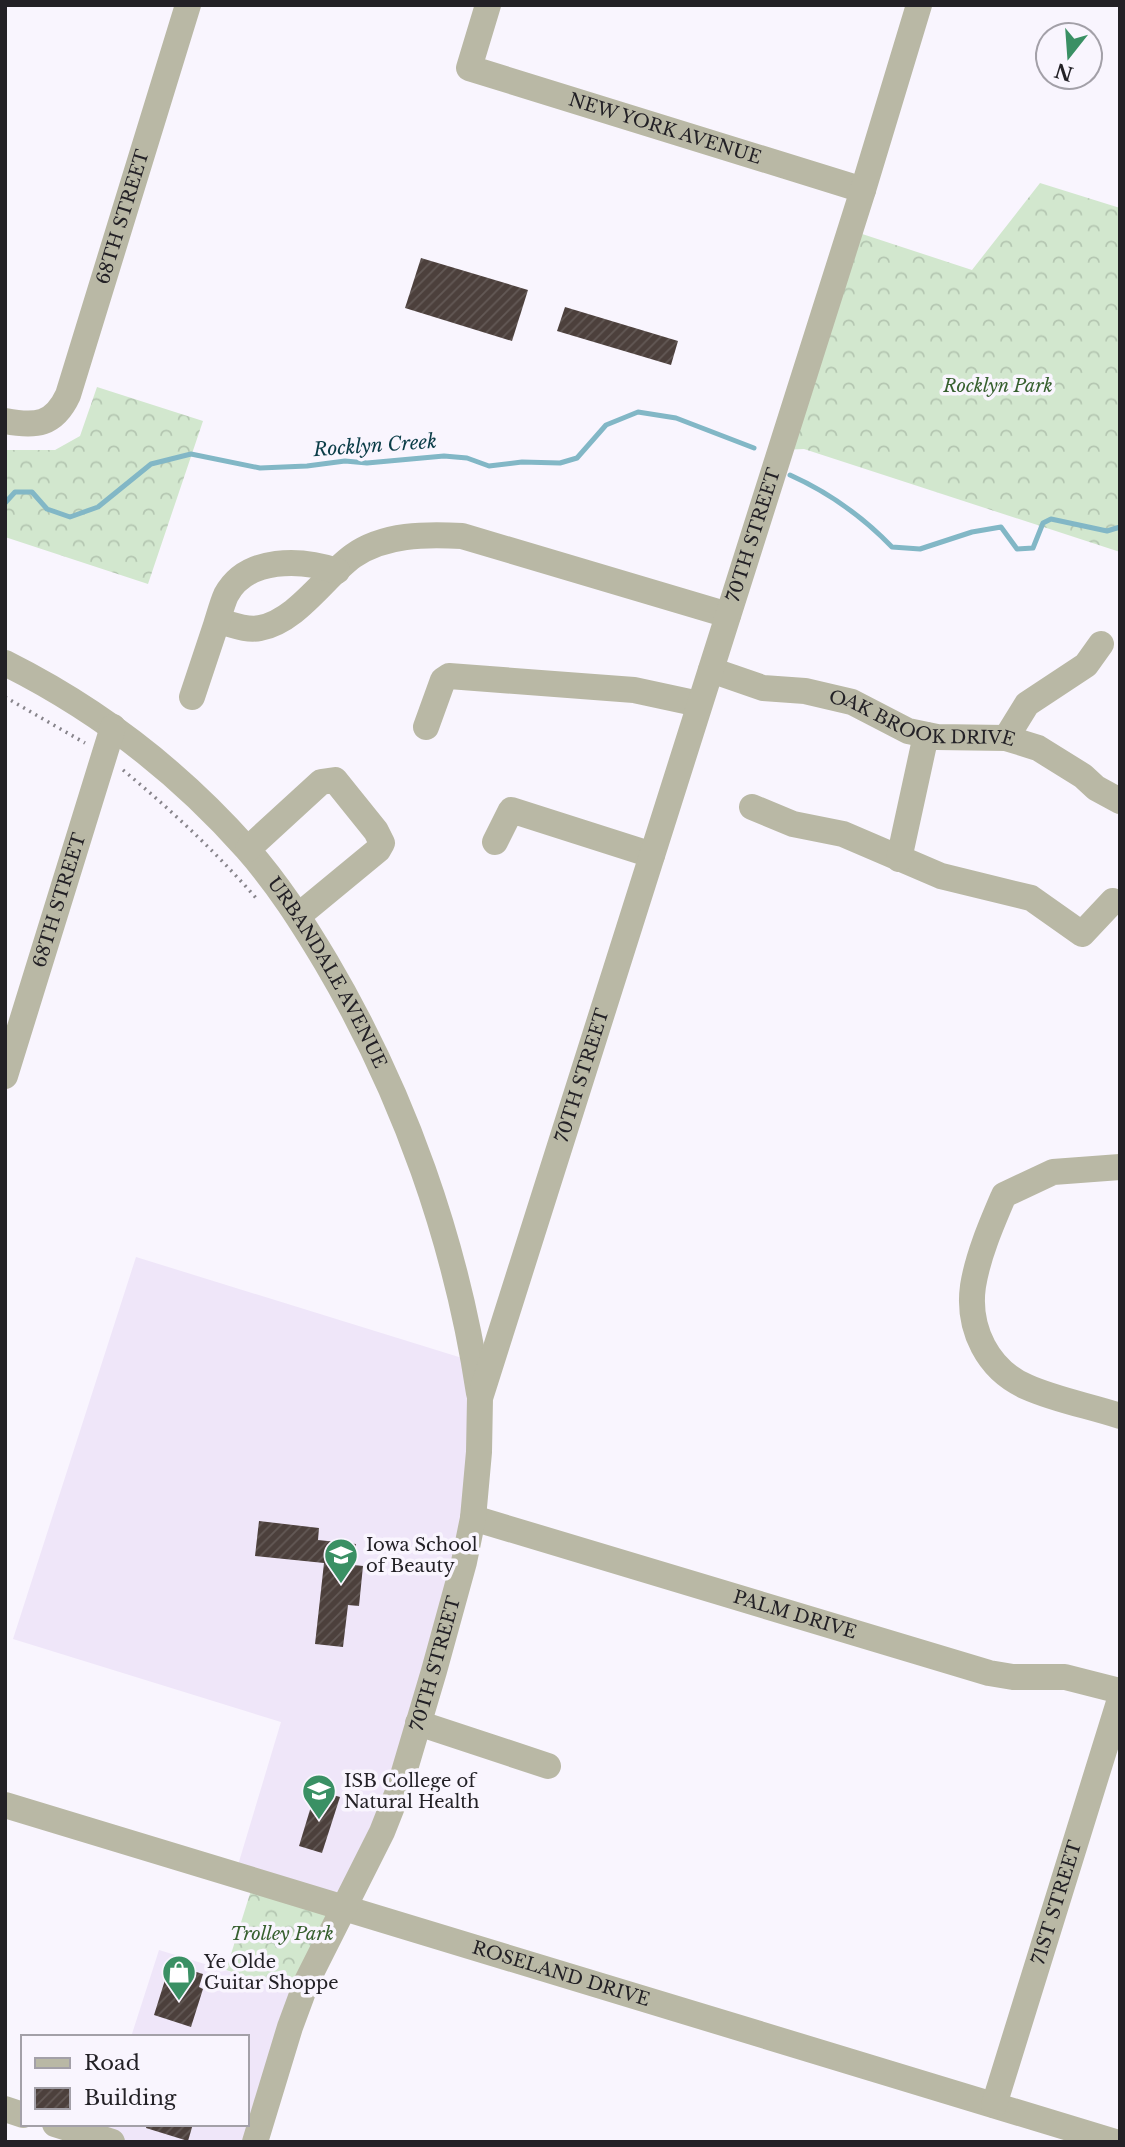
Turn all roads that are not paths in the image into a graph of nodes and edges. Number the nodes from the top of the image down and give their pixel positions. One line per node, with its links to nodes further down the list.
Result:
1 (188, 5): 5 (street, 68TH STREET)
2 (488, 5): 4 (street, NEW YORK AVENUE)
3 (919, 5): 4 (street, 70TH STREET)
4 (863, 190): 7 (street, 70TH STREET)
5 (5, 421)
6 (337, 571): 7 (street); 8 (street); 8 (street)
7 (728, 615): 11 (street, 70TH STREET)
8 (218, 621): 12 (street)
9 (1101, 645): 17 (street)
10 (5, 663): 14 (street, URBANDALE AVENUE)
11 (710, 670): 13 (street, 70TH STREET); 16 (street, OAK BROOK DRIVE)
12 (192, 697)
13 (699, 704): 15 (street); 22 (street, 70TH STREET)
14 (113, 727): 21 (street, URBANDALE AVENUE); 26 (street, 68TH STREET)
15 (426, 727)
16 (926, 735): 17 (street, OAK BROOK DRIVE); 23 (street)
17 (1006, 738): 18 (street, OAK BROOK DRIVE)
18 (1120, 801)
19 (752, 807): 23 (street)
20 (495, 842): 22 (street)
21 (248, 849): 25 (street, URBANDALE AVENUE); 25 (street)
22 (652, 855): 28 (street, 70TH STREET)
23 (899, 859): 24 (street)
24 (1113, 901)
25 (298, 916): 28 (street, URBANDALE AVENUE)
26 (5, 1076)
27 (1120, 1167): 29 (street)
28 (480, 1398): 30 (street, 70TH STREET)
29 (1120, 1416)
30 (473, 1518): 31 (street, PALM DRIVE); 33 (street, 70TH STREET)
31 (1120, 1691)
32 (1120, 1699): 37 (street, 71ST STREET)
33 (418, 1723): 34 (street); 36 (street, 70TH STREET)
34 (548, 1766)
35 (5, 1805): 36 (street, ROSELAND DRIVE)
36 (344, 1908): 37 (street, ROSELAND DRIVE); 40 (street, 70TH STREET)
37 (994, 2105): 41 (street, ROSELAND DRIVE)
38 (61, 2126): 39 (street)
39 (112, 2142)
40 (255, 2142)
41 (1115, 2142)

